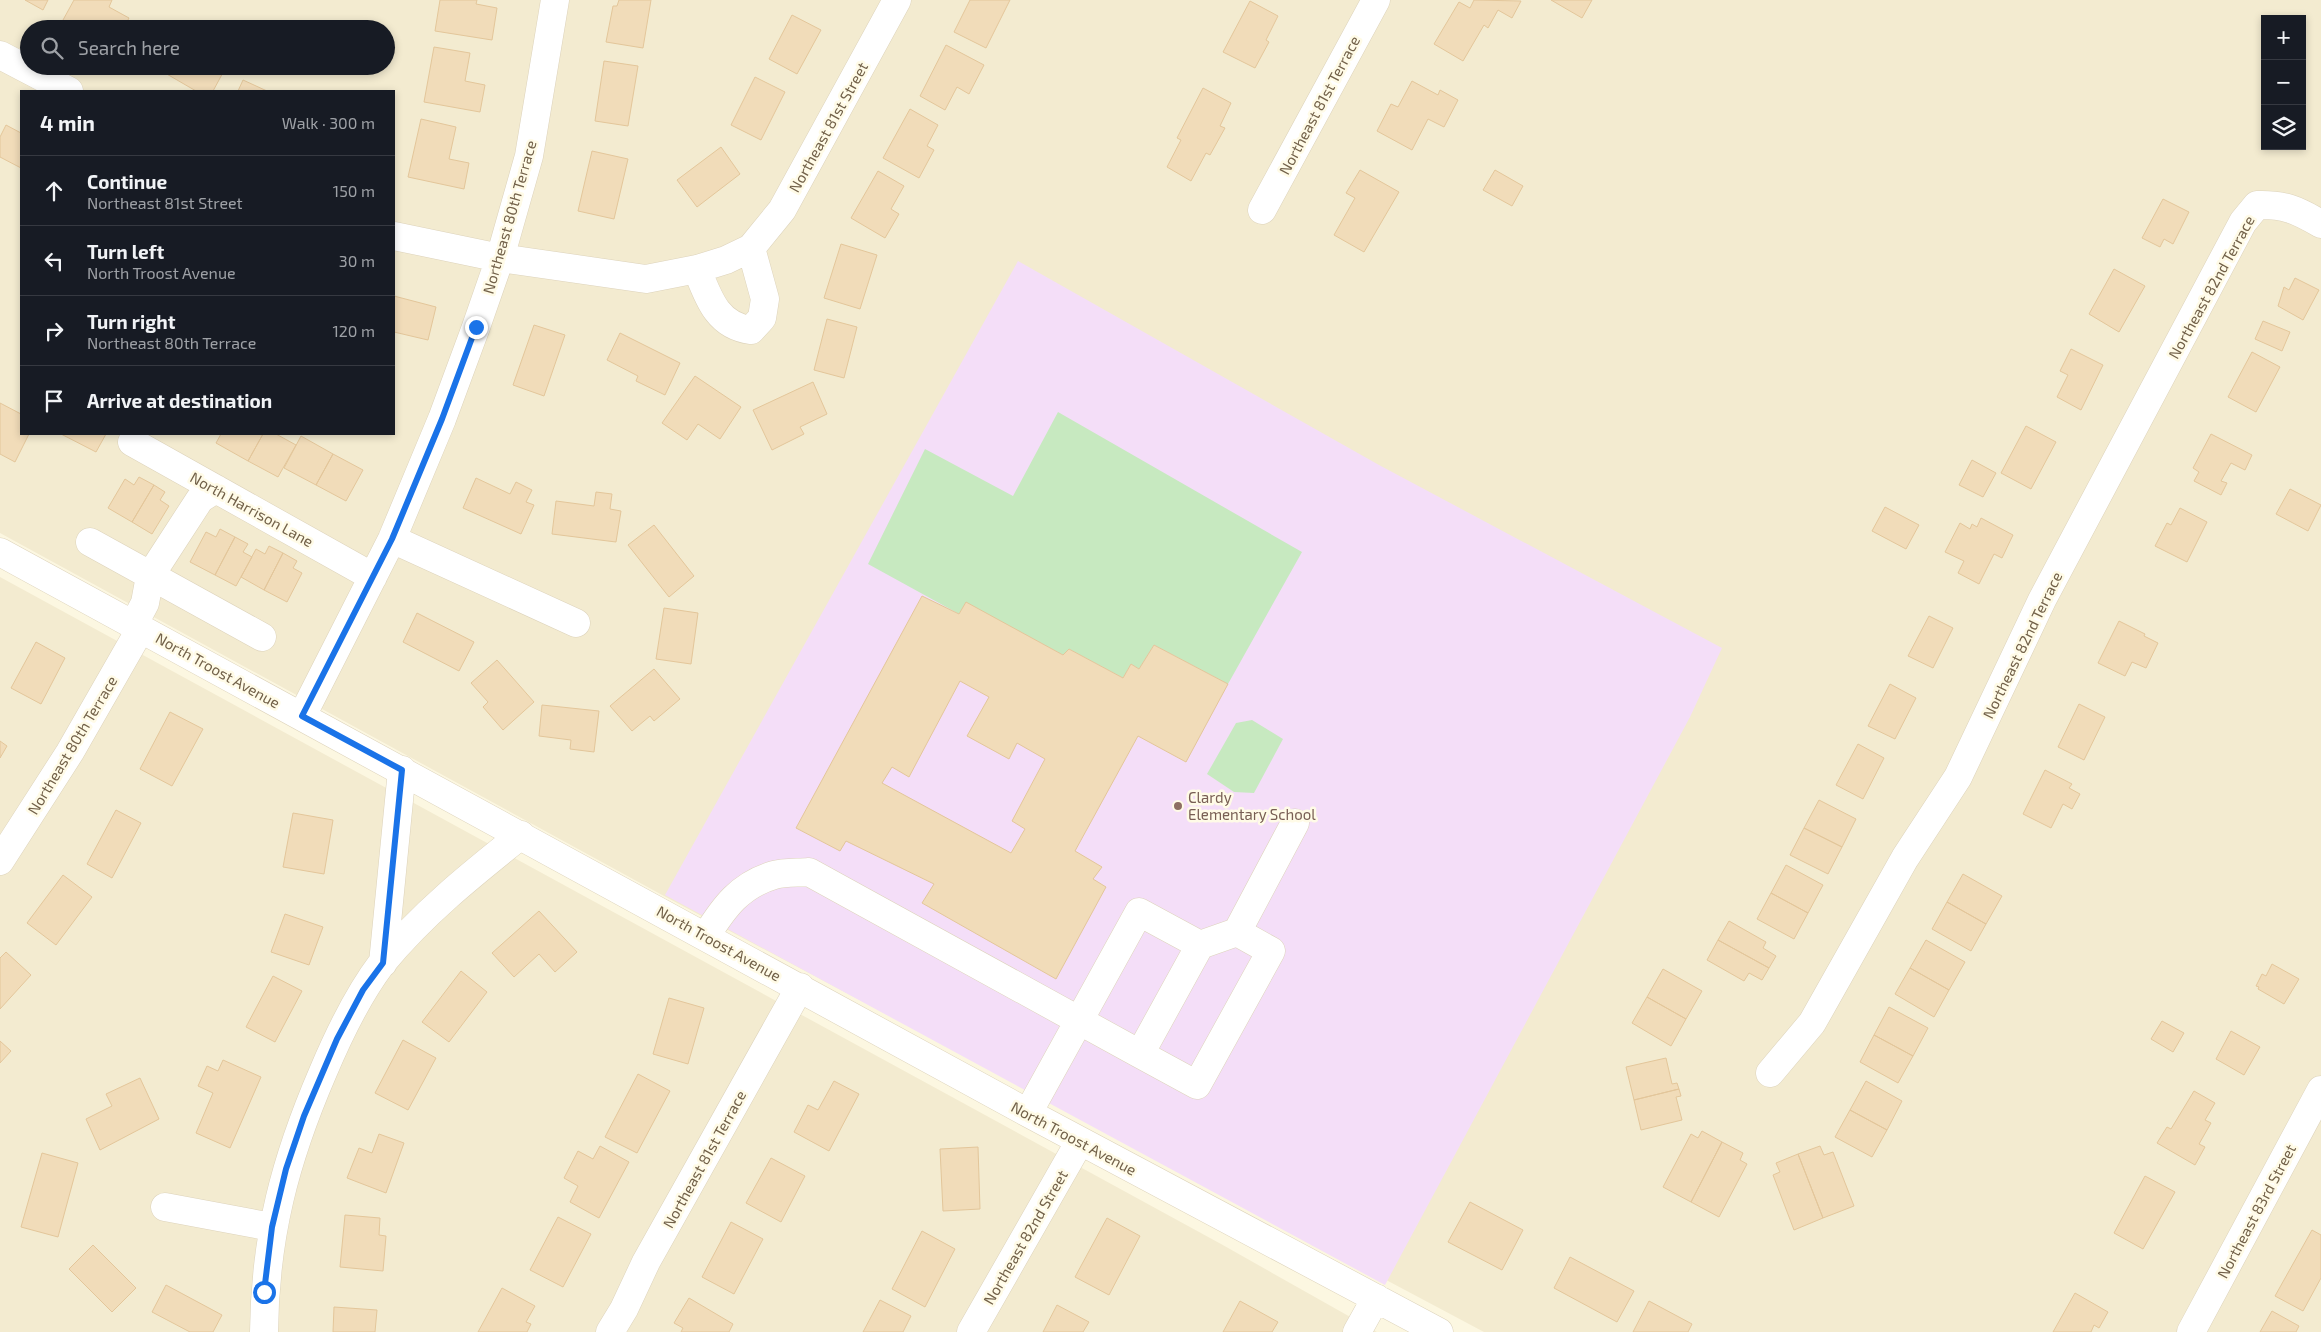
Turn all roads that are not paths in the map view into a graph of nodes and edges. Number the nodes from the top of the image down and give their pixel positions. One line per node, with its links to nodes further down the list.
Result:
1 (554, 0): 12 (street, Northeast 80th Terrace)
2 (897, 0): 11 (street, Northeast 81st Street)
3 (1376, 0): 8 (street, Northeast 81st Terrace)
4 (0, 55): 5 (street)
5 (20, 65)
6 (38, 75): 7 (street)
7 (67, 90)
8 (1262, 210)
9 (2321, 224): 36 (street, Northeast 82nd Terrace)
10 (395, 236): 12 (street, Northeast 81st Street)
11 (751, 248): 13 (street, Northeast 81st Street); 13 (street)
12 (500, 258): 13 (street, Northeast 81st Street); 16 (street, Northeast 80th Terrace)
13 (697, 269)
14 (132, 442): 15 (street, North Harrison Lane)
15 (216, 489): 19 (street); 20 (street, North Harrison Lane)
16 (392, 539): 20 (street, Northeast 80th Terrace); 21 (street)
17 (90, 542): 19 (street)
18 (0, 552): 22 (street, North Troost Avenue)
19 (150, 576): 22 (street, Northeast 80th Terrace); 23 (street)
20 (373, 577): 24 (street, Northeast 80th Terrace)
21 (576, 623)
22 (137, 626): 24 (street, North Troost Avenue); 28 (street, Northeast 80th Terrace)
23 (262, 637)
24 (302, 716): 25 (street, North Troost Avenue)
25 (402, 770): 27 (street, North Troost Avenue); 32 (street)
26 (1295, 824): 29 (street)
27 (521, 835): 30 (street, North Troost Avenue); 32 (street)
28 (0, 861)
29 (1237, 932): 31 (street); 35 (street)
30 (706, 936): 33 (street, North Troost Avenue); 34 (street)
31 (1200, 945): 34 (street); 35 (street)
32 (383, 963): 41 (street)
33 (800, 987): 38 (street, North Troost Avenue); 44 (street, Northeast 81st Terrace)
34 (1080, 1021): 35 (street); 38 (street)
35 (1140, 1054)
36 (1770, 1074)
37 (2321, 1090): 48 (street, Northeast 83rd Street)
38 (1028, 1113): 39 (street, North Troost Avenue)
39 (1080, 1141): 42 (street, North Troost Avenue); 45 (street, Northeast 82nd Street)
40 (165, 1207): 41 (street)
41 (272, 1227): 43 (street)
42 (1376, 1298): 46 (street); 47 (street, North Troost Avenue)
43 (264, 1332)
44 (610, 1332)
45 (971, 1332)
46 (1357, 1332)
47 (1439, 1332)
48 (2190, 1332)

